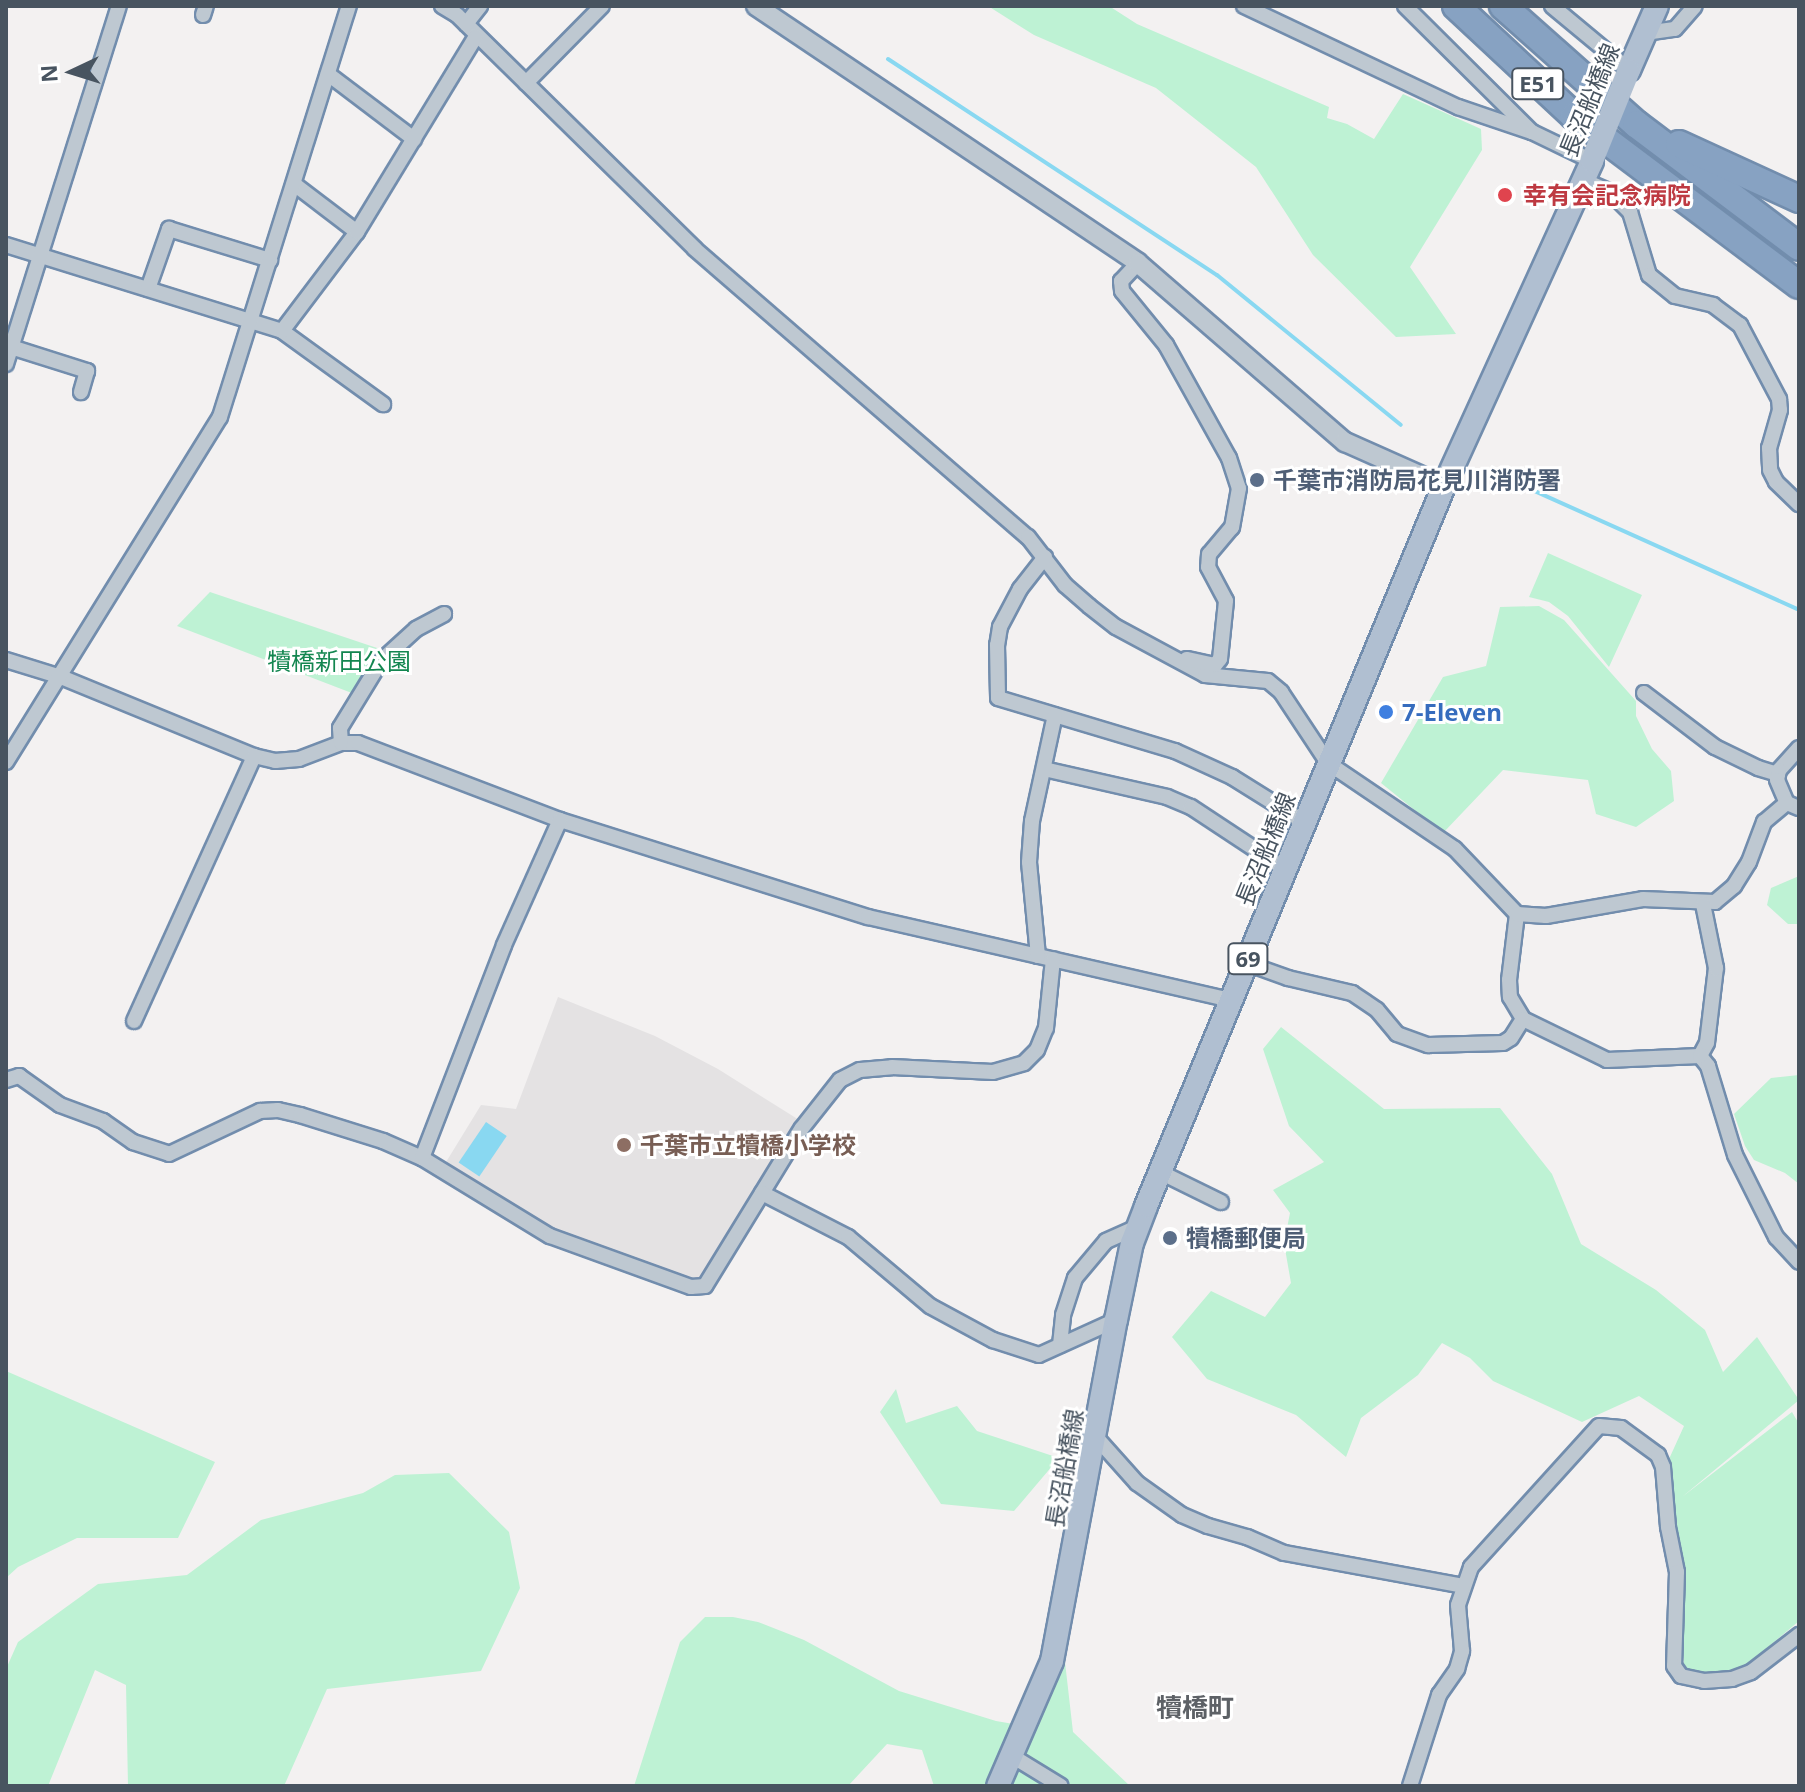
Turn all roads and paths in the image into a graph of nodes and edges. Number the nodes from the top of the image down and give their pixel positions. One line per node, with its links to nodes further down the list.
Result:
1 (119, 6): 29 (street)
2 (349, 6): 17 (street)
3 (442, 6): 14 (street)
4 (480, 6): 14 (street)
5 (602, 6): 18 (street)
6 (756, 6): 31 (street)
7 (1244, 6): 20 (street)
8 (1405, 6): 20 (street)
9 (1456, 6): 22 (highway, E51)
10 (1503, 6): 19 (highway, E51)
11 (1552, 6): 16 (street)
12 (1657, 6): 15 (main road, 長沼船橋線 / 69)
13 (1695, 6): 15 (street)
14 (471, 30): 18 (street); 21 (street)
15 (1645, 33): 16 (main road, 長沼船橋線 / 69)
16 (1629, 70): 23 (main road, 長沼船橋線 / 69, bridge)
17 (328, 74): 21 (street); 24 (street)
18 (526, 83): 43 (street)
19 (1636, 124): 25 (highway); 28 (highway, E51)
20 (1532, 132): 23 (street)
21 (414, 139): 26 (street)
22 (1625, 157): 32 (highway, E51); 34 (highway)
23 (1588, 171): 41 (main road, 長沼船橋線 / 69); 42 (street)
24 (294, 184): 26 (street); 30 (street)
25 (1799, 199)
26 (357, 232): 36 (street)
27 (6, 245): 29 (street)
28 (1799, 247)
29 (40, 255): 33 (street); 37 (street)
30 (270, 260): 33 (street); 35 (street)
31 (1138, 263): 41 (street); 45 (street)
32 (1799, 285)
33 (148, 289): 35 (street)
34 (1799, 306)
35 (250, 321): 36 (street); 47 (street)
36 (282, 331): 40 (street)
37 (11, 347): 38 (street); 39 (street)
38 (6, 364)
39 (81, 392)
40 (383, 404)
41 (1444, 486): 54 (main road, 長沼船橋線 / 69)
42 (1799, 504)
43 (1045, 557): 45 (street); 49 (street)
44 (444, 614): 50 (street)
45 (1167, 654): 54 (street)
46 (6, 660): 47 (street)
47 (61, 677): 52 (street); 53 (street)
48 (1644, 693): 56 (street)
49 (1055, 715): 55 (street); 59 (street)
50 (341, 743): 52 (street); 58 (street)
51 (1799, 748): 56 (street)
52 (254, 756): 67 (street)
53 (6, 762)
54 (1328, 763): 59 (main road, 長沼船橋線 / 69); 62 (street)
55 (1044, 769): 60 (street); 63 (street)
56 (1778, 774): 57 (street)
57 (1793, 806): 61 (street)
58 (560, 820): 63 (street); 70 (street)
59 (1304, 822): 60 (main road, 長沼船橋線 / 69)
60 (1285, 869): 64 (main road, 長沼船橋線 / 69)
61 (1703, 904): 62 (street); 68 (street)
62 (1517, 914): 66 (street)
63 (1046, 958): 65 (street); 72 (street)
64 (1246, 963): 65 (main road, 長沼船橋線 / 69); 66 (street)
65 (1231, 1000): 71 (main road, 長沼船橋線 / 69)
66 (1523, 1019): 68 (street)
67 (134, 1021)
68 (1700, 1056): 75 (street)
69 (6, 1080): 70 (street)
70 (422, 1158): 72 (street)
71 (1160, 1172): 73 (street); 74 (main road, 長沼船橋線 / 69)
72 (762, 1193): 77 (street)
73 (1221, 1202)
74 (1138, 1227): 76 (main road, 長沼船橋線 / 69); 77 (street)
75 (1799, 1262)
76 (1116, 1320): 77 (street); 78 (main road, 長沼船橋線 / 69)
77 (1060, 1345)
78 (1095, 1436): 79 (street); 81 (main road, 長沼船橋線 / 69)
79 (1463, 1586): 80 (street); 84 (street)
80 (1799, 1635)
81 (1012, 1756): 82 (main road, 長沼船橋線 / 69); 83 (street)
82 (998, 1786)
83 (1061, 1786)
84 (1410, 1786)

